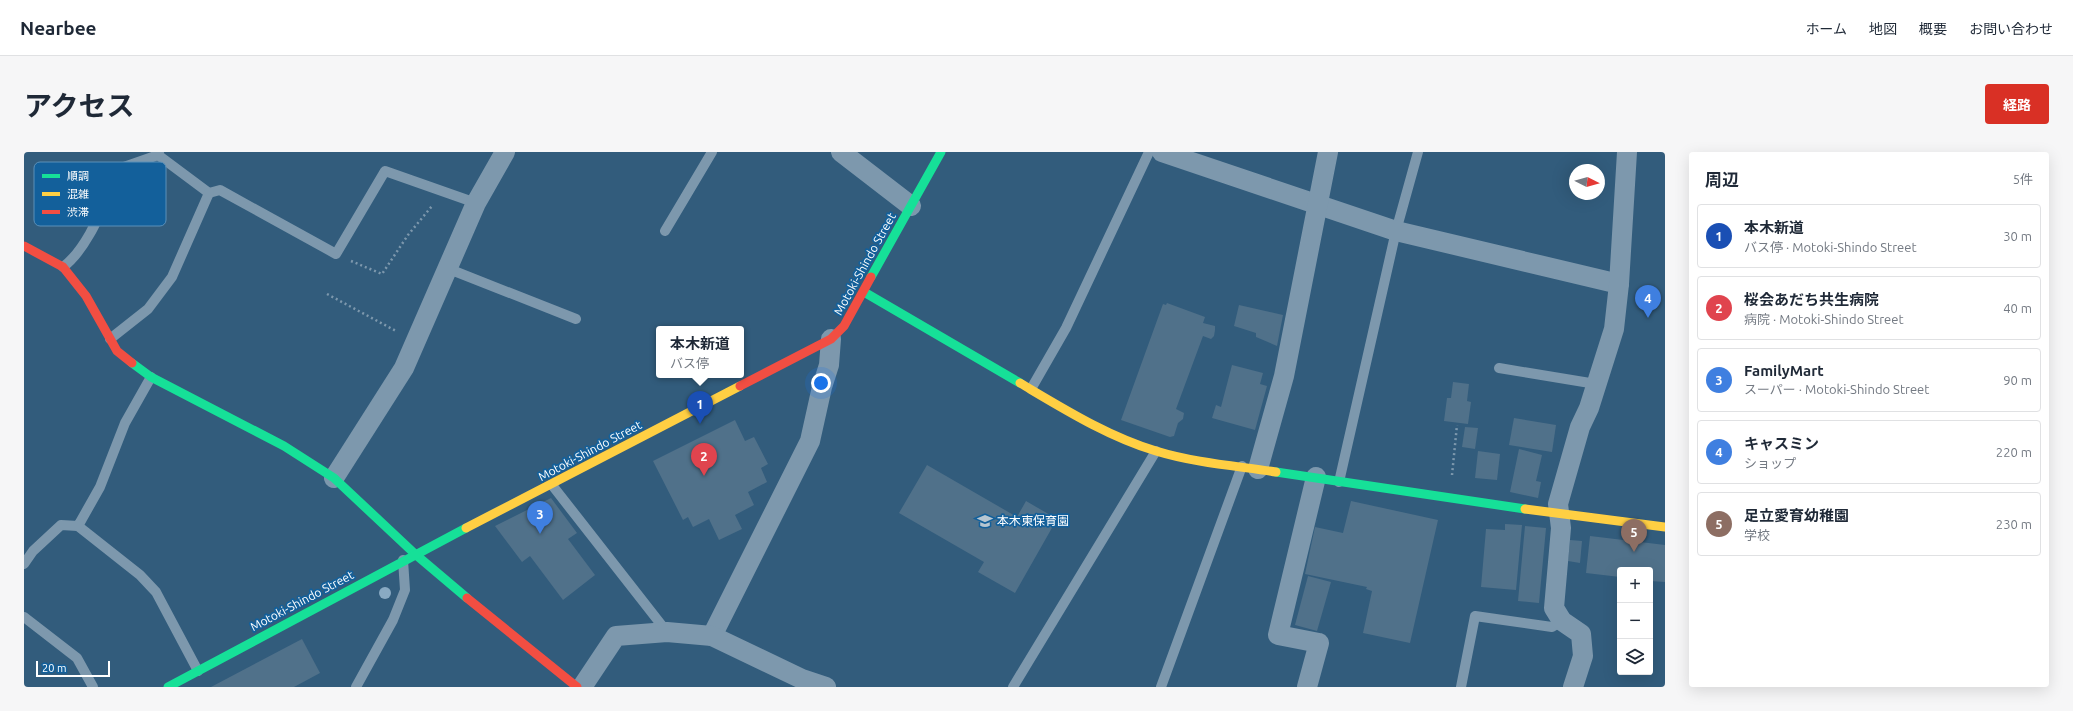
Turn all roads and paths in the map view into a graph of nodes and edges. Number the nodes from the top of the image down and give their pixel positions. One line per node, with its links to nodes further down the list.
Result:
1 (505, 152): 14 (street)
2 (712, 152): 19 (lane)
3 (840, 152): 16 (street)
4 (941, 152): 16 (street, Motoki-Shindo Street)
5 (1149, 152): 34 (lane)
6 (1162, 152): 15 (street)
7 (1328, 152): 15 (street)
8 (1418, 152): 18 (lane)
9 (1627, 152): 24 (street)
10 (159, 154): 11 (lane); 13 (lane)
11 (137, 162)
12 (444, 192): 14 (lane); 21 (path); 21 (lane)
13 (209, 193): 21 (lane); 28 (lane)
14 (476, 203): 23 (street)
15 (1319, 204): 18 (street); 37 (street)
16 (911, 206): 25 (street, Motoki-Shindo Street)
17 (93, 226): 22 (lane)
18 (1396, 231): 24 (street); 40 (lane)
19 (665, 232)
20 (24, 246): 22 (street)
21 (336, 254)
22 (63, 267): 28 (street)
23 (449, 268): 27 (lane); 30 (street)
24 (1619, 284): 33 (street)
25 (864, 292): 29 (street, Motoki-Shindo Street); 34 (street)
26 (327, 294): 30 (path)
27 (576, 319)
28 (110, 339): 32 (street)
29 (831, 339): 41 (street, Motoki-Shindo Street); 53 (street)
30 (416, 341): 38 (street)
31 (1499, 368): 33 (lane)
32 (151, 377): 38 (street); 44 (lane)
33 (1596, 384): 43 (street)
34 (1031, 389): 36 (street)
35 (1456, 425): 42 (path)
36 (1156, 450): 37 (street); 63 (lane)
37 (1250, 467): 39 (street); 64 (lane)
38 (334, 478): 47 (street)
39 (1316, 478): 40 (street); 65 (street)
40 (1339, 482): 42 (street)
41 (552, 485): 47 (street, Motoki-Shindo Street); 52 (lane)
42 (1450, 498): 43 (street)
43 (1558, 514): 45 (street); 51 (street)
44 (78, 526): 46 (lane); 54 (lane)
45 (1665, 527)
46 (28, 549): 49 (lane)
47 (415, 554): 48 (street, Motoki-Shindo Street); 60 (street)
48 (403, 560): 54 (street, Motoki-Shindo Street); 59 (lane)
49 (24, 564)
50 (24, 617): 57 (lane)
51 (1562, 621): 56 (street); 66 (lane)
52 (668, 632): 53 (street); 61 (street)
53 (712, 636): 55 (street)
54 (198, 671): 58 (street, Motoki-Shindo Street)
55 (800, 683): 62 (street)
56 (1576, 686)
57 (93, 687)
58 (168, 687)
59 (356, 687)
60 (577, 687)
61 (582, 687)
62 (826, 687)
63 (1012, 687)
64 (1161, 687)
65 (1307, 687)
66 (1461, 687)

